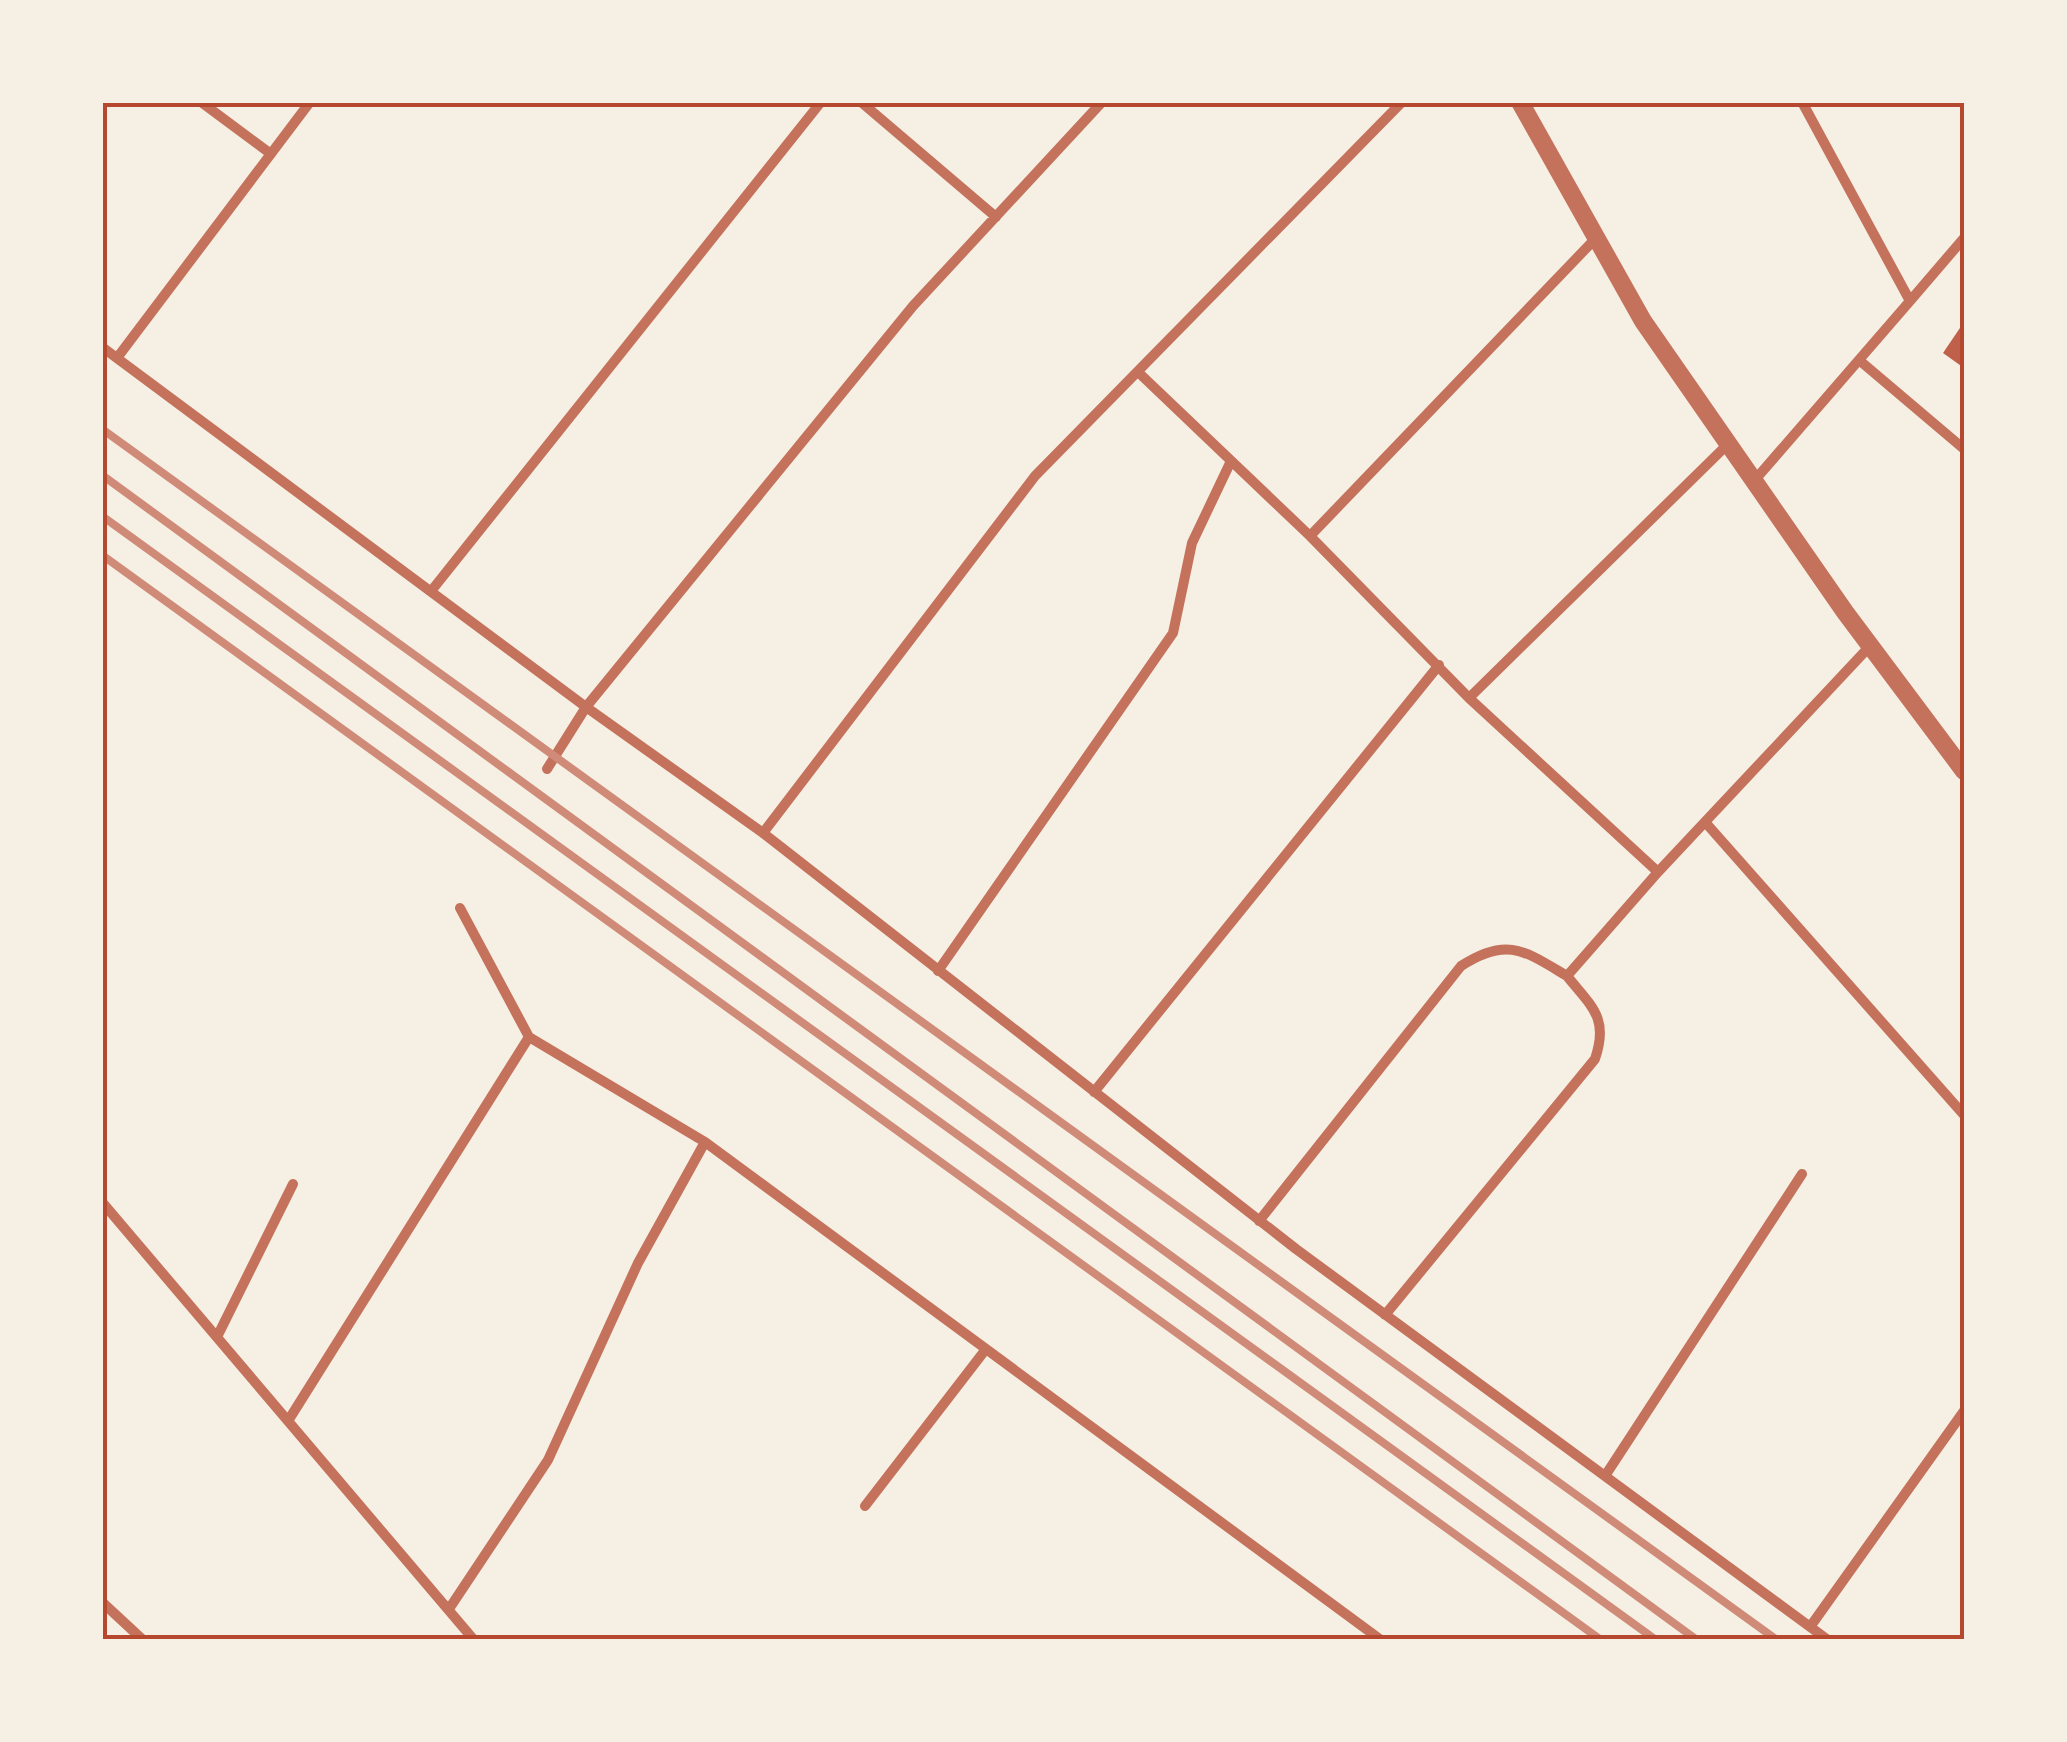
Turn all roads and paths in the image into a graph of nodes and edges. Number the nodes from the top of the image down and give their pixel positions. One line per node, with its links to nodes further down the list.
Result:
1 (201, 102): 9 (street)
2 (310, 102): 9 (street)
3 (821, 102): 23 (street)
4 (861, 102): 10 (street)
5 (1102, 102): 10 (street)
6 (1402, 102): 17 (street)
7 (1520, 102): 11 (street)
8 (1802, 102): 13 (street)
9 (271, 154): 15 (street)
10 (996, 217): 27 (street)
11 (1596, 238): 18 (street); 22 (street)
12 (1964, 238): 13 (street)
13 (1910, 302): 16 (street)
14 (102, 347): 15 (street)
15 (116, 358): 23 (street)
16 (1859, 360): 19 (street); 21 (street)
17 (1138, 372): 20 (street); 31 (street)
18 (1728, 444): 21 (street); 26 (street)
19 (1964, 448)
20 (1232, 461): 22 (street); 34 (street)
21 (1754, 480): 24 (street)
22 (1310, 536): 25 (street)
23 (432, 590): 27 (street)
24 (1870, 646): 29 (street); 30 (street)
25 (1439, 664): 26 (street); 37 (street)
26 (1468, 698): 32 (street)
27 (586, 707): 28 (street); 31 (street)
28 (547, 770)
29 (1964, 771)
30 (1706, 822): 32 (street); 38 (street)
31 (763, 834): 34 (street)
32 (1658, 872): 35 (street)
33 (460, 908): 36 (street)
34 (938, 970): 37 (street)
35 (1568, 976): 43 (street); 44 (street)
36 (529, 1038): 39 (street); 48 (street)
37 (1094, 1092): 43 (street)
38 (1964, 1115)
39 (705, 1142): 46 (street); 52 (street)
40 (1802, 1174): 49 (street)
41 (293, 1184): 45 (street)
42 (102, 1202): 45 (street)
43 (1259, 1221): 44 (street)
44 (1386, 1315): 49 (street)
45 (216, 1337): 48 (street)
46 (986, 1349): 50 (street); 56 (street)
47 (1964, 1412): 53 (street)
48 (288, 1421): 52 (street)
49 (1605, 1476): 53 (street)
50 (866, 1506)
51 (102, 1602): 54 (street)
52 (449, 1610): 55 (street)
53 (1810, 1627): 57 (street)
54 (143, 1640)
55 (474, 1640)
56 (1381, 1640)
57 (1828, 1640)

